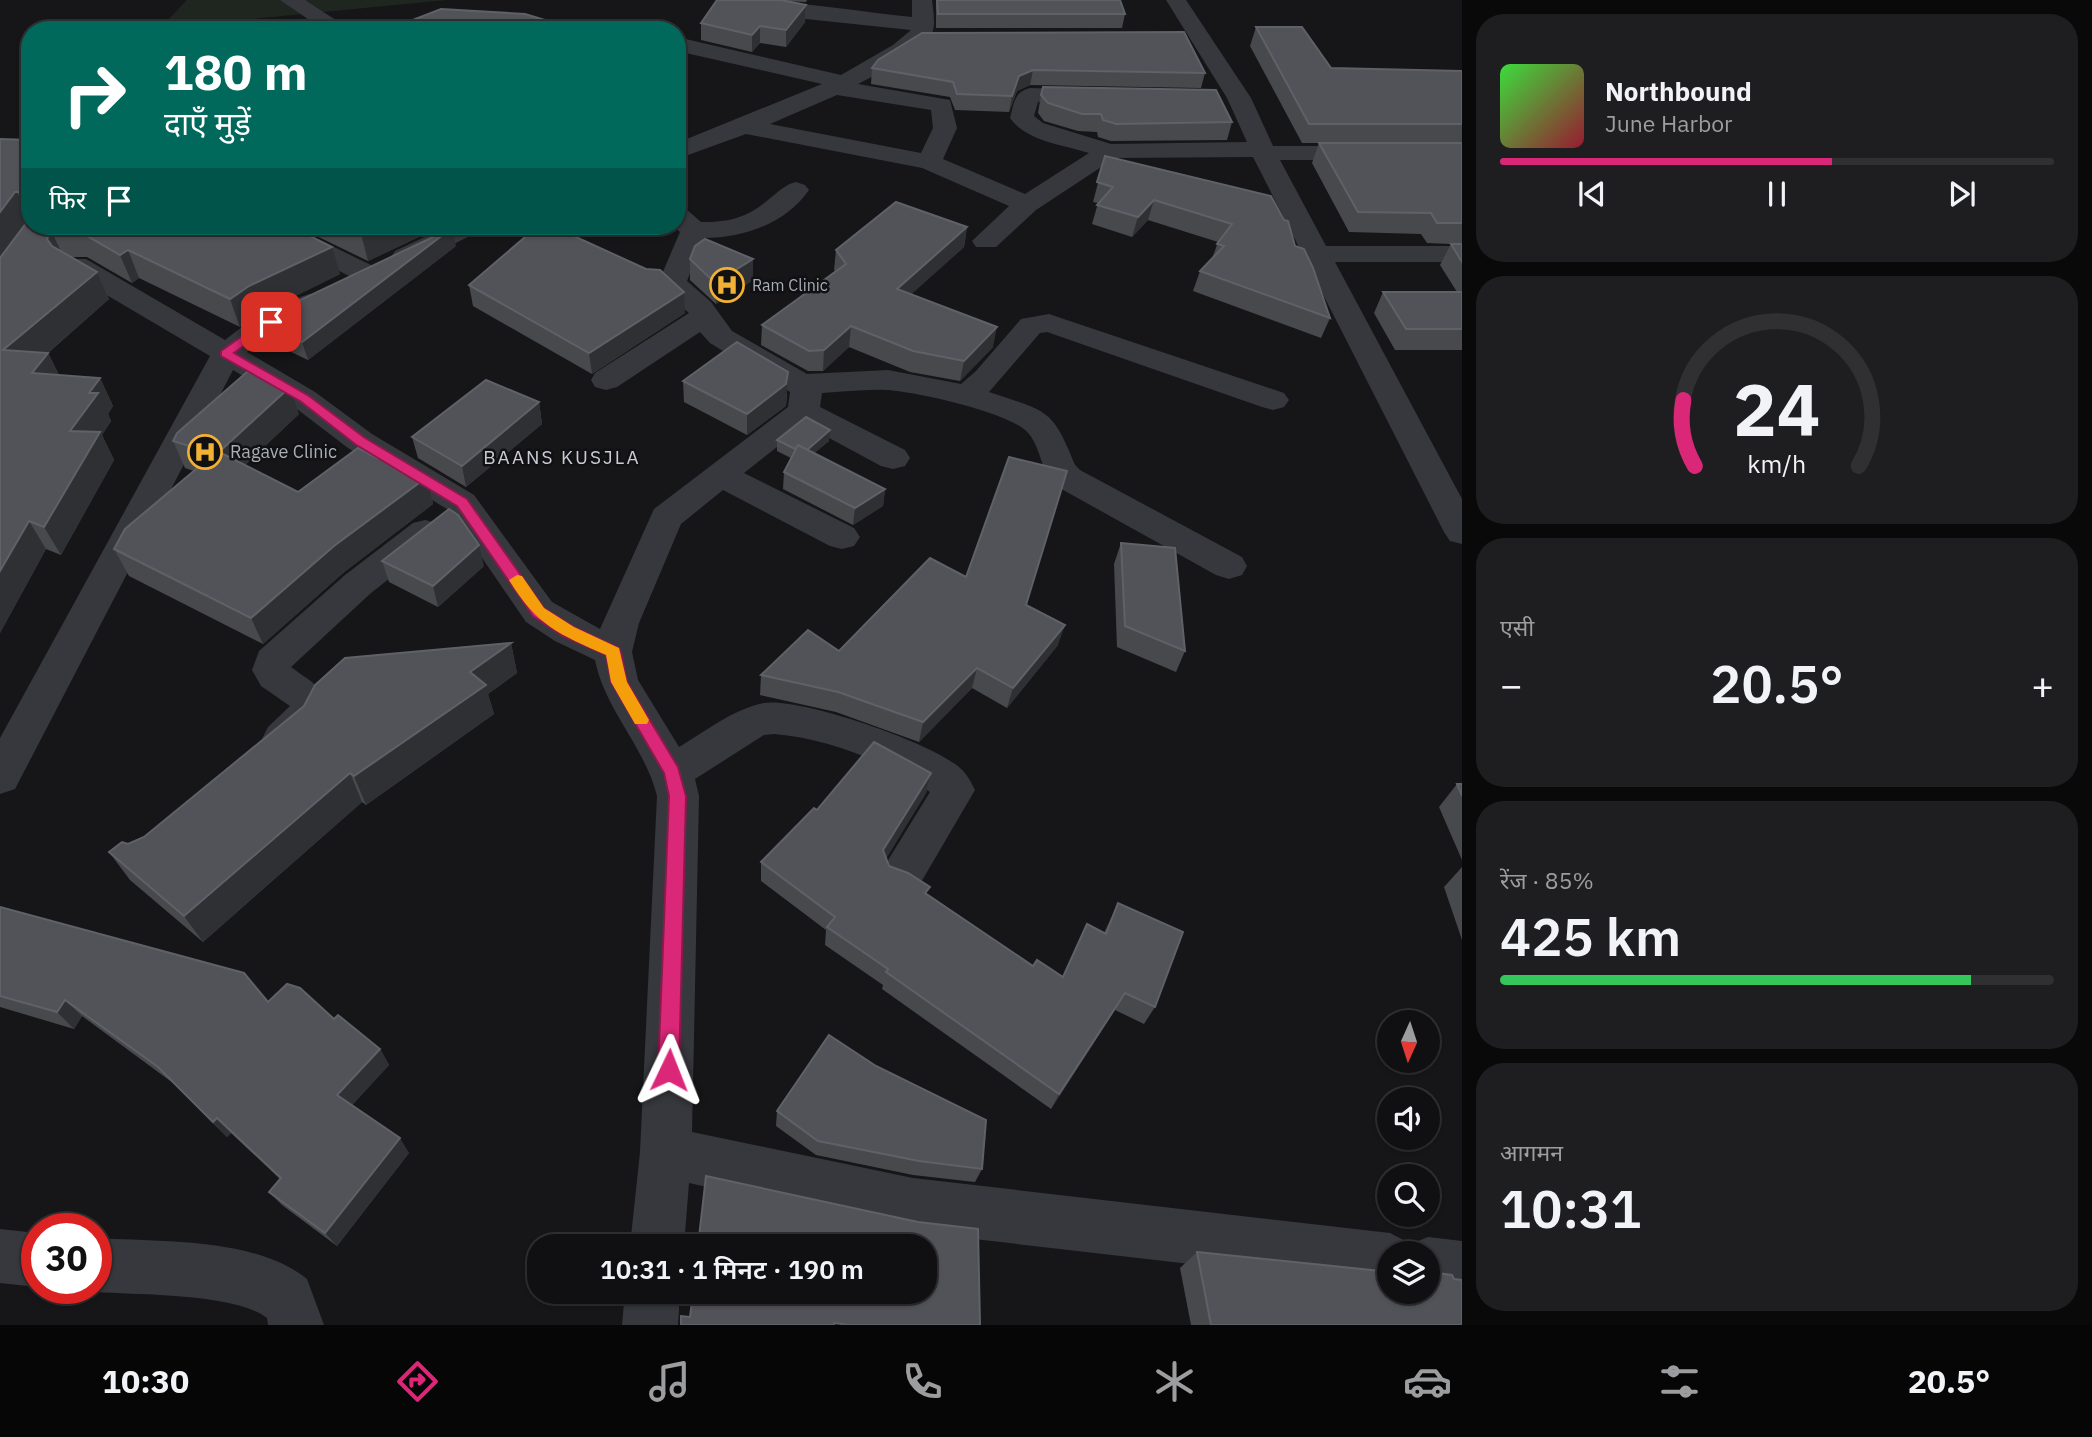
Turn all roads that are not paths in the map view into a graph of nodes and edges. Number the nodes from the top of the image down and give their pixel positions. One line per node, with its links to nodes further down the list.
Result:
1 (290, 0): 6 (street)
2 (742, 0): 5 (street)
3 (922, 0): 7 (street)
4 (1176, 0): 13 (street)
5 (774, 3): 7 (street)
6 (325, 21)
7 (920, 32): 8 (street); 10 (street)
8 (943, 38)
9 (686, 46): 10 (street)
10 (837, 85): 14 (street); 19 (street)
11 (1113, 95): 16 (street)
12 (1211, 97): 13 (street)
13 (1239, 98): 17 (street)
14 (742, 126): 15 (street); 19 (street)
15 (686, 148)
16 (1109, 151): 17 (street); 21 (street)
17 (1264, 151): 18 (street); 27 (street)
18 (1462, 153)
19 (929, 163): 21 (street)
20 (796, 190): 22 (street)
21 (1027, 204): 26 (street)
22 (686, 222)
23 (289, 235): 30 (street)
24 (451, 235): 30 (street)
25 (683, 235): 31 (street)
26 (986, 240)
27 (1318, 254): 28 (street); 40 (street)
28 (1462, 254)
29 (76, 265): 32 (street)
30 (369, 275): 32 (street)
31 (705, 316): 33 (street); 35 (street)
32 (226, 354): 39 (street); 46 (street)
33 (606, 380)
34 (967, 395): 35 (street); 36 (street); 42 (street)
35 (802, 397): 37 (street); 38 (street)
36 (1273, 400)
37 (893, 458)
38 (721, 474): 41 (street); 43 (street)
39 (462, 503): 43 (street); 44 (street)
40 (1462, 531)
41 (842, 537)
42 (1229, 566)
43 (613, 652): 45 (street)
44 (252, 764)
45 (672, 772): 47 (street); 48 (street)
46 (0, 777)
47 (904, 870)
48 (666, 1152): 49 (street); 52 (street)
49 (658, 1234)
50 (0, 1256): 51 (street)
51 (21, 1258)
52 (1377, 1259)
53 (1440, 1265): 55 (street)
54 (112, 1266): 57 (street)
55 (1462, 1268)
56 (652, 1304): 58 (street)
57 (296, 1325)
58 (650, 1325)

